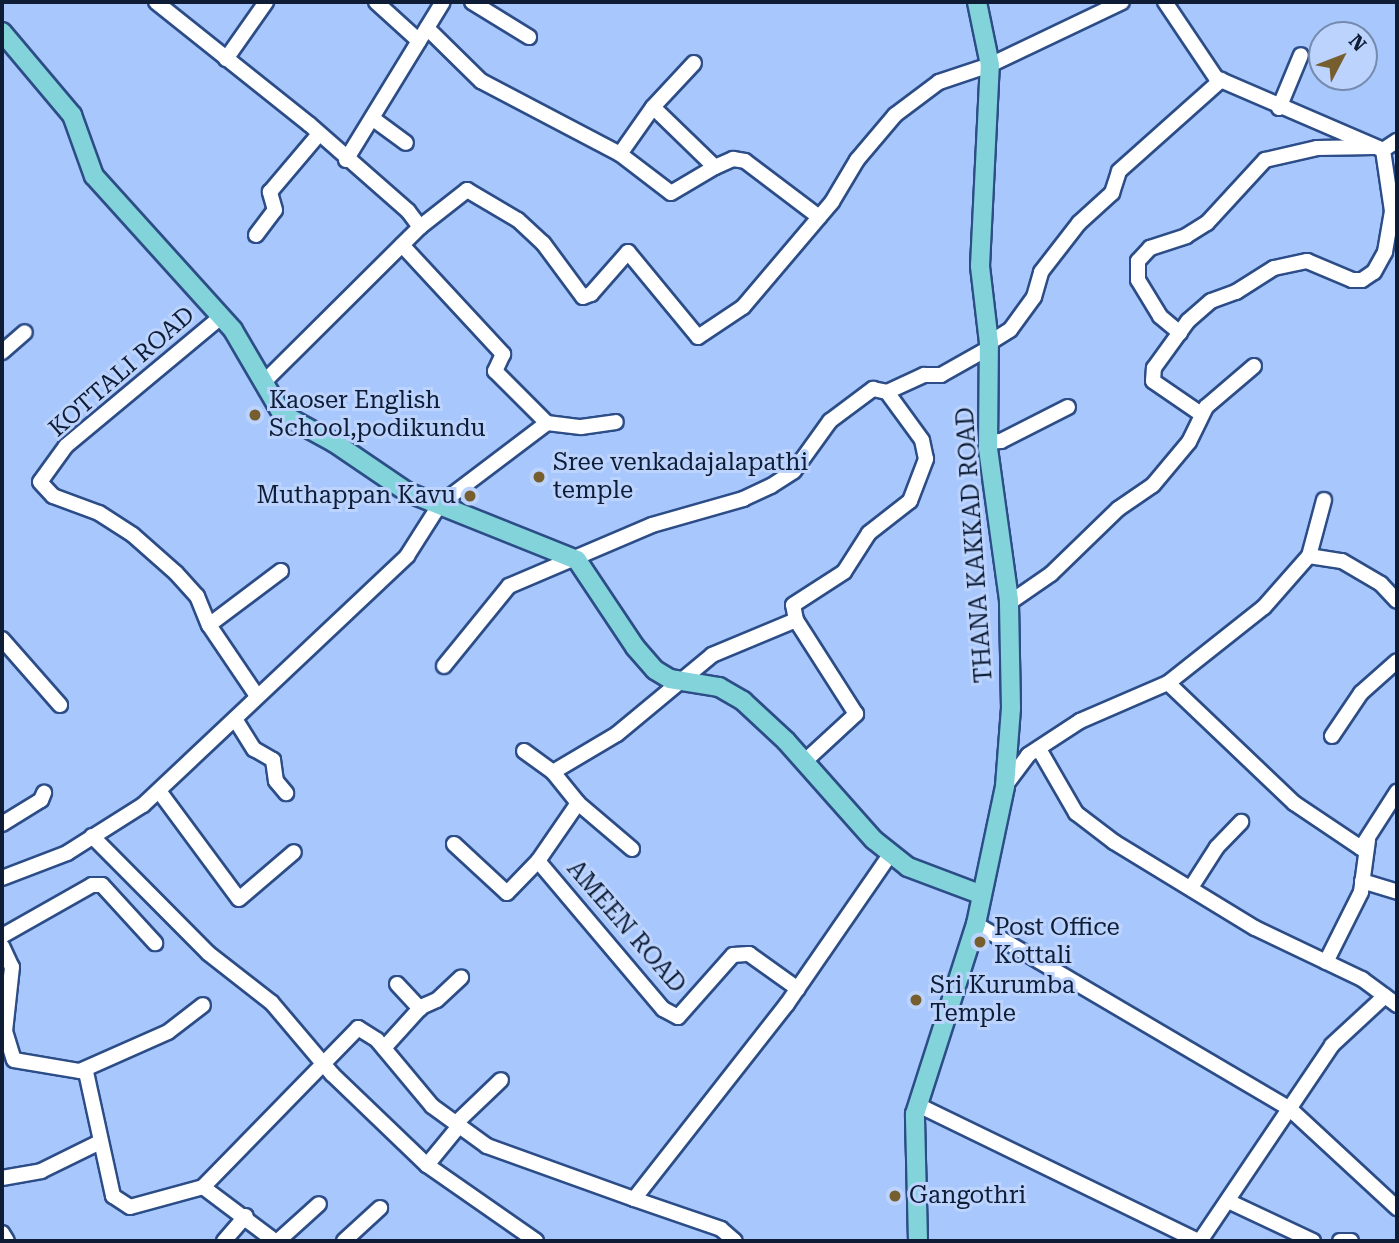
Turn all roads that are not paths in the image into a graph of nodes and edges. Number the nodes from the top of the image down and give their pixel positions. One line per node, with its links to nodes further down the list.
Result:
1 (156, 2): 14 (street)
2 (266, 2): 14 (street)
3 (376, 2): 12 (street)
4 (443, 2): 9 (street)
5 (472, 2): 11 (street)
6 (977, 2): 16 (main road, THANA KAKKAD ROAD)
7 (1122, 2): 16 (street)
8 (1165, 2): 17 (street)
9 (427, 28): 12 (street); 25 (street)
10 (2, 32): 32 (main road)
11 (529, 37)
12 (419, 41): 20 (street)
13 (1301, 55): 19 (street)
14 (226, 59): 21 (street)
15 (694, 63): 18 (street)
16 (990, 65): 28 (street); 35 (main road, THANA KAKKAD ROAD)
17 (1221, 80): 19 (street); 35 (street)
18 (653, 107): 25 (street); 27 (street)
19 (1279, 108): 24 (street)
20 (372, 118): 23 (street); 26 (street)
21 (319, 134): 26 (street); 30 (street)
22 (1397, 141): 24 (street)
23 (406, 143)
24 (1379, 148): 34 (street); 34 (street)
25 (620, 154): 27 (street)
26 (346, 160): 29 (street)
27 (715, 167): 28 (street)
28 (818, 217): 29 (street)
29 (420, 227): 31 (street)
30 (256, 235)
31 (402, 244): 38 (street); 43 (street)
32 (222, 316): 38 (main road); 53 (street, KOTTALI ROAD)
33 (25, 332): 36 (street)
34 (1180, 333): 41 (street)
35 (989, 345): 39 (street); 44 (main road, THANA KAKKAD ROAD)
36 (2, 352)
37 (1254, 366): 41 (street)
38 (264, 382): 46 (main road)
39 (887, 392): 48 (street); 52 (street)
40 (1068, 407): 44 (street)
41 (1201, 414): 51 (street)
42 (616, 422): 43 (street)
43 (547, 423): 46 (street)
44 (988, 442): 51 (main road, THANA KAKKAD ROAD)
45 (1324, 500): 47 (street)
46 (440, 504): 48 (main road); 60 (street)
47 (1310, 556): 50 (street); 59 (street)
48 (577, 560): 56 (street); 57 (main road)
49 (281, 571): 53 (street)
50 (1397, 601)
51 (1009, 603): 68 (main road, THANA KAKKAD ROAD)
52 (796, 620): 57 (street); 66 (street)
53 (209, 625): 60 (street, KOTTALI ROAD)
54 (2, 639): 61 (street)
55 (1392, 665): 58 (street); 63 (street)
56 (444, 666)
57 (684, 679): 66 (main road); 67 (street)
58 (1397, 680)
59 (1168, 683): 64 (street); 76 (street)
60 (257, 696): 62 (street)
61 (60, 705)
62 (235, 719): 69 (street); 72 (street)
63 (1332, 736)
64 (1039, 749): 68 (street); 85 (street)
65 (524, 751): 67 (street)
66 (804, 762): 81 (main road)
67 (553, 772): 73 (street)
68 (1005, 786): 87 (main road, THANA KAKKAD ROAD)
69 (159, 791): 77 (street); 80 (street)
70 (1397, 792): 76 (street)
71 (44, 793): 75 (street)
72 (286, 793)
73 (578, 803): 79 (street); 82 (street, AMEEN ROAD)
74 (1241, 822): 85 (street)
75 (2, 824)
76 (1371, 831): 84 (street)
77 (92, 836): 83 (street); 100 (street)
78 (454, 844): 82 (street)
79 (632, 849)
80 (294, 852)
81 (891, 853): 87 (main road); 95 (street)
82 (538, 861): 95 (street, AMEEN ROAD)
83 (2, 878)
84 (1362, 881): 86 (street); 92 (street)
85 (1192, 887): 92 (street)
86 (1397, 891)
87 (982, 895): 88 (main road, THANA KAKKAD ROAD)
88 (976, 924): 103 (main road, THANA KAKKAD ROAD); 104 (street)
89 (2, 936): 90 (street)
90 (155, 943)
91 (2, 946): 101 (street)
92 (1326, 962): 96 (street)
93 (461, 978): 98 (street)
94 (397, 984): 98 (street)
95 (797, 989): 110 (street)
96 (1393, 999): 104 (street)
97 (203, 1005): 101 (street)
98 (419, 1009): 99 (street)
99 (384, 1048): 100 (street); 105 (street)
100 (323, 1063): 107 (street); 109 (street)
101 (80, 1071): 106 (street)
102 (500, 1080): 105 (street)
103 (918, 1105): 123 (main road, THANA KAKKAD ROAD); 124 (street)
104 (1290, 1109): 111 (street); 114 (street)
105 (457, 1125): 107 (street); 110 (street)
106 (100, 1142): 108 (street); 109 (street)
107 (427, 1165): 121 (street)
108 (2, 1178)
109 (203, 1187): 115 (street)
110 (634, 1199): 122 (street)
111 (1228, 1201): 124 (street); 125 (street)
112 (320, 1204): 119 (street)
113 (380, 1208): 120 (street)
114 (1397, 1209)
115 (246, 1216): 118 (street); 119 (street)
116 (2, 1233): 117 (street)
117 (7, 1241)
118 (224, 1241)
119 (276, 1241)
120 (344, 1241)
121 (536, 1241)
122 (735, 1241)
123 (918, 1241)
124 (1199, 1241)
125 (1313, 1241)
126 (1340, 1241): 127 (street)
127 (1351, 1241)

